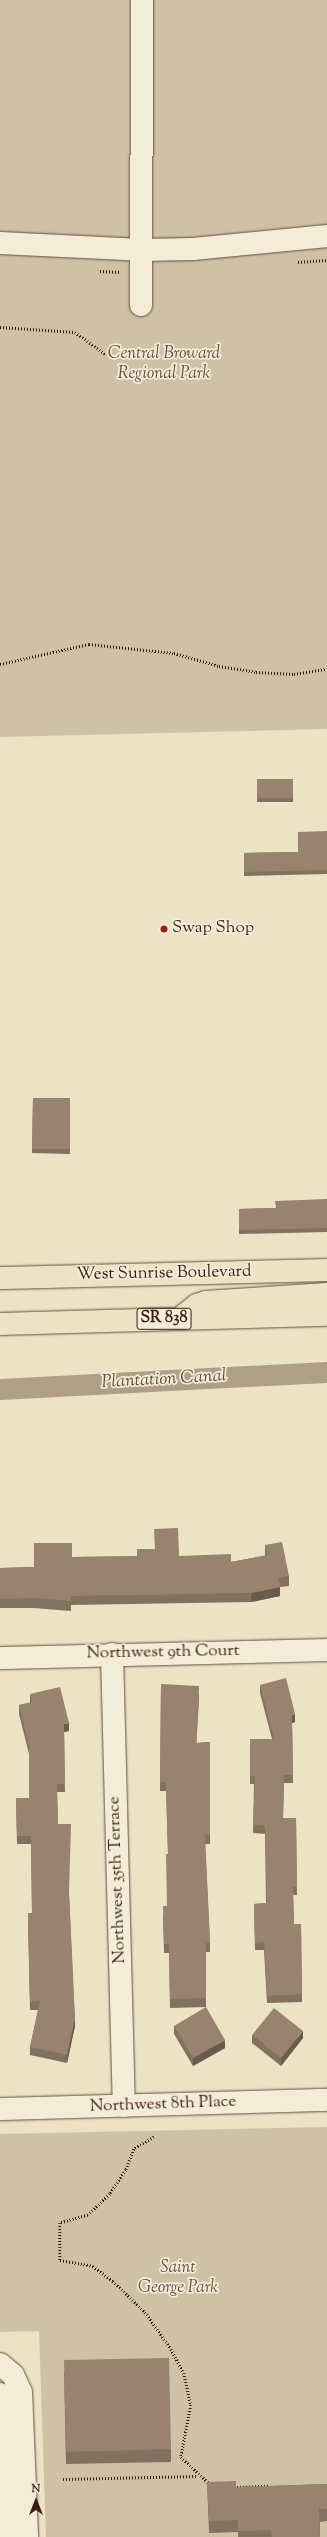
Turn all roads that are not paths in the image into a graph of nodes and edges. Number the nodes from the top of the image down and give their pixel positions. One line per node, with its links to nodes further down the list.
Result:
1 (142, 0): 4 (street)
2 (327, 236): 4 (street)
3 (0, 244): 4 (street)
4 (141, 250): 5 (street)
5 (141, 305)
6 (327, 1270): 7 (main road, West Sunrise Boulevard)
7 (0, 1278)
8 (327, 1294): 10 (main road)
9 (327, 1315): 10 (main road, SR 838)
10 (180, 1319): 11 (main road, SR 838)
11 (0, 1324)
12 (327, 1650): 13 (street, Northwest 9th Court)
13 (112, 1654): 14 (street, Northwest 9th Court); 16 (street, Northwest 35th Terrace)
14 (0, 1658)
15 (327, 2100): 16 (street, Northwest 8th Place)
16 (124, 2106): 17 (street, Northwest 8th Place)
17 (0, 2109)
18 (0, 2364): 21 (street)
19 (0, 2394): 20 (street)
20 (4, 2530)
21 (27, 2537)

